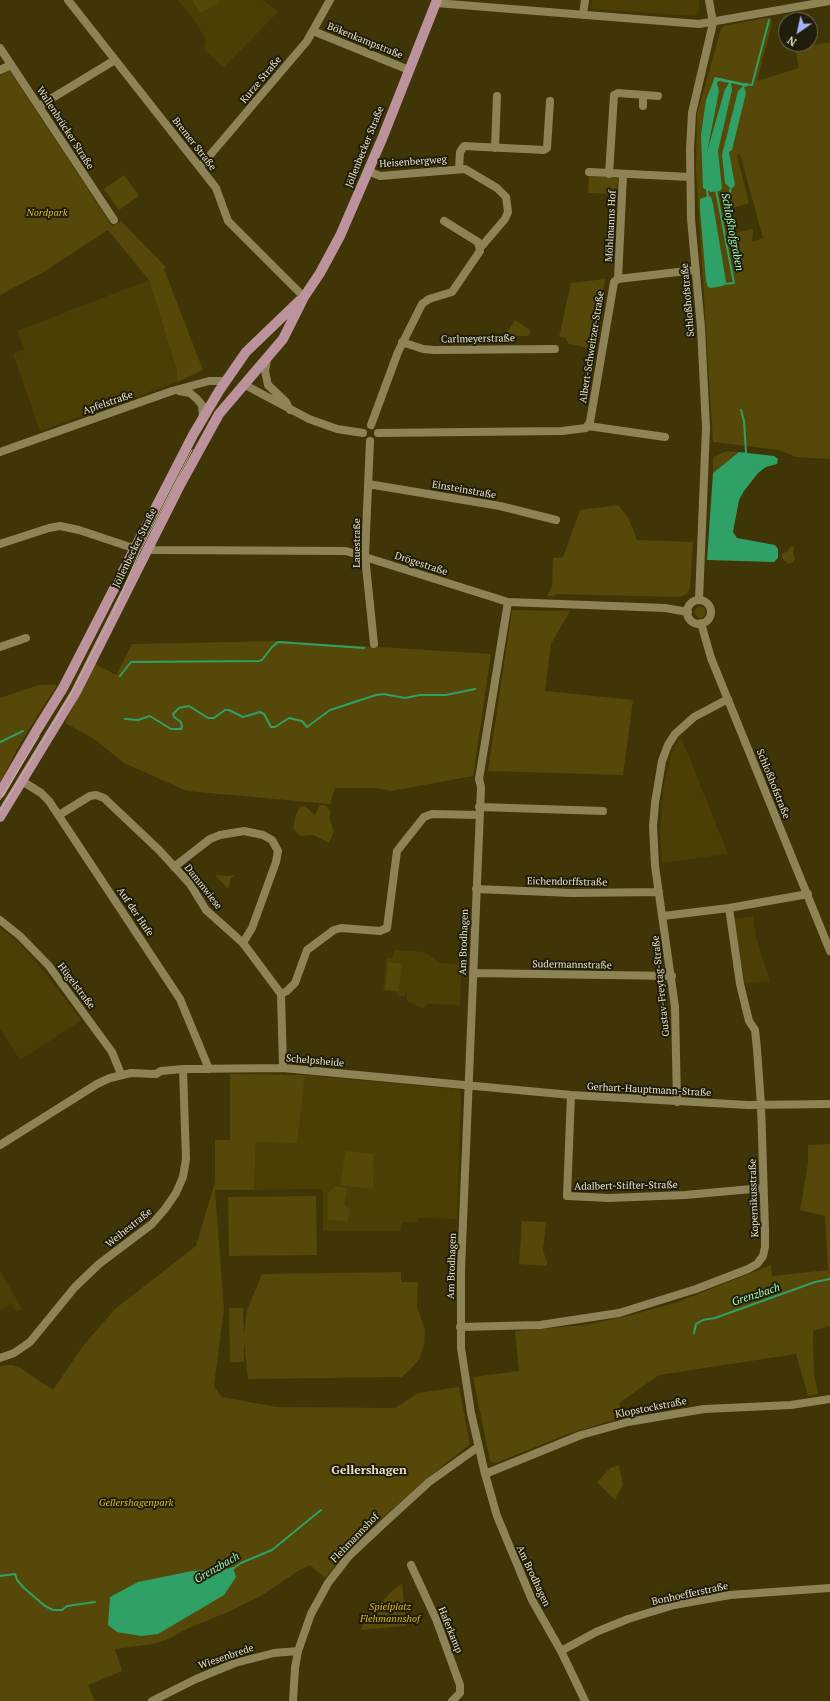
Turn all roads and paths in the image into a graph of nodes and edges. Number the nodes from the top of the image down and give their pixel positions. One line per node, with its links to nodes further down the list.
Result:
1 (68, 0): 11 (street, Bremer Straße)
2 (330, 0): 9 (street, Kurze Straße)
3 (584, 0): 7 (street)
4 (709, 0): 8 (street, Schloßhofstraße)
5 (830, 1): 8 (street)
6 (437, 2): 7 (street); 14 (main road, Jöllenbecker Straße)
7 (584, 15): 8 (street)
8 (713, 22): 28 (street, Schloßhofstraße)
9 (314, 31): 14 (street, Bökenkampstraße); 22 (street, Kurze Straße)
10 (0, 48): 12 (street, Wallenbrücker Straße)
11 (115, 60): 19 (street); 22 (street, Bremer Straße)
12 (11, 64): 13 (street); 19 (street, Wallenbrücker Straße)
13 (0, 70)
14 (410, 70): 24 (main road, Jöllenbecker Straße)
15 (643, 95): 17 (street); 20 (street); 26 (street)
16 (497, 96): 21 (street)
17 (658, 96)
18 (550, 101): 21 (street, Heisenbergweg)
19 (39, 106): 29 (street, Wallenbrücker Straße)
20 (643, 106)
21 (495, 148): 23 (street, Heisenbergweg)
22 (200, 166): 34 (street, Bremer Straße)
23 (459, 169): 24 (street, Heisenbergweg); 31 (street, Heisenbergweg)
24 (368, 171): 34 (main road, Jöllenbecker Straße)
25 (589, 172): 26 (street)
26 (609, 174): 27 (street)
27 (623, 174): 28 (street); 33 (street, Möhlmanns Hof)
28 (690, 177): 32 (street, Schloßhofstraße)
29 (114, 220)
30 (444, 221): 31 (street)
31 (481, 247): 35 (street)
32 (695, 270): 33 (street); 56 (street, Schloßhofstraße)
33 (618, 279): 44 (street, Albert-Schweitzer-Straße)
34 (304, 297): 37 (main road, Jöllenbecker Straße); 38 (main road, Jöllenbecker Straße)
35 (402, 342): 36 (street, Carlmeyerstraße); 43 (street)
36 (555, 349)
37 (267, 359): 39 (main road, Jöllenbecker Straße); 41 (street)
38 (225, 381): 39 (main road); 40 (street, Apfelstraße); 42 (main road, Jöllenbecker Straße)
39 (245, 385): 41 (street); 53 (main road, Jöllenbecker Straße)
40 (172, 391): 42 (street); 49 (street, Apfelstraße)
41 (290, 410): 45 (street)
42 (203, 418): 54 (main road, Jöllenbecker Straße)
43 (371, 426): 45 (street); 46 (street)
44 (588, 426): 46 (street); 47 (street)
45 (363, 433): 48 (street)
46 (378, 433): 48 (street)
47 (665, 436)
48 (370, 441): 50 (street, Lauestraße)
49 (0, 452)
50 (368, 484): 51 (street, Einsteinstraße); 55 (street, Lauestraße)
51 (556, 520)
52 (0, 544): 54 (street, Jöllenbecker Straße)
53 (148, 548): 55 (street, Drögestraße); 64 (main road, Jöllenbecker Straße)
54 (136, 549): 65 (main road, Jöllenbecker Straße)
55 (365, 556): 57 (street, Drögestraße); 61 (street, Lauestraße)
56 (699, 600): 58 (street); 59 (street)
57 (508, 602): 58 (street, Drögestraße); 66 (street, Am Brodhagen)
58 (688, 612): 59 (street)
59 (701, 623): 63 (street, Schloßhofstraße)
60 (26, 638): 62 (street)
61 (374, 644)
62 (0, 647)
63 (728, 699): 72 (street, Gustav-Freytag-Straße); 73 (street, Schloßhofstraße)
64 (22, 781): 68 (street, Auf der Hufe); 69 (main road, Jöllenbecker Straße)
65 (0, 793)
66 (479, 811): 67 (street); 71 (street, Am Brodhagen); 81 (street)
67 (603, 811)
68 (59, 815): 70 (street, Dammwiese); 84 (street, Auf der Hufe)
69 (0, 817)
70 (174, 866): 77 (street, Dammwiese); 77 (street)
71 (476, 889): 72 (street, Eichendorffstraße); 79 (street, Am Brodhagen)
72 (659, 892): 75 (street, Gustav-Freytag-Straße)
73 (808, 894): 74 (street); 78 (street, Schloßhofstraße)
74 (729, 908): 75 (street); 90 (street, Kopernikusstraße)
75 (663, 916): 80 (street, Gustav-Freytag-Straße)
76 (0, 920): 85 (street, Hügelstraße)
77 (243, 943): 81 (street, Dammwiese)
78 (830, 951)
79 (473, 973): 80 (street, Sudermannstraße); 86 (street, Am Brodhagen)
80 (672, 976): 88 (street, Gustav-Freytag-Straße)
81 (281, 994): 82 (street)
82 (283, 1068): 84 (street, Schelpsheide); 86 (street, Schelpsheide)
83 (183, 1069): 84 (street, Schelpsheide); 85 (street, Schelpsheide); 94 (street, Weihestraße)
84 (209, 1069)
85 (121, 1074): 91 (street, Schelpsheide)
86 (468, 1085): 87 (street, Gerhart-Hauptmann-Straße); 93 (street, Am Brodhagen)
87 (571, 1095): 88 (street, Gerhart-Hauptmann-Straße); 92 (street, Adalbert-Stifter-Straße)
88 (676, 1102): 90 (street, Gerhart-Hauptmann-Straße)
89 (830, 1104): 90 (street, Gerhart-Hauptmann-Straße)
90 (762, 1105): 92 (street, Kopernikusstraße)
91 (0, 1145)
92 (763, 1188): 93 (street, Kopernikusstraße)
93 (460, 1327): 96 (street, Am Brodhagen)
94 (0, 1358)
95 (830, 1399): 97 (street, Klopstockstraße)
96 (478, 1447): 97 (street, Am Brodhagen); 100 (street, Flehmannshof)
97 (484, 1474): 101 (street, Am Brodhagen)
98 (411, 1565): 105 (street, Haferkamp)
99 (830, 1588): 101 (street, Bonhoefferstraße)
100 (298, 1651): 102 (street, Wiesenbrede); 104 (street, Flehmannshof)
101 (561, 1651): 106 (street, Am Brodhagen)
102 (163, 1698): 103 (street, Wiesenbrede)
103 (152, 1701)
104 (293, 1701)
105 (452, 1701)
106 (585, 1701)

